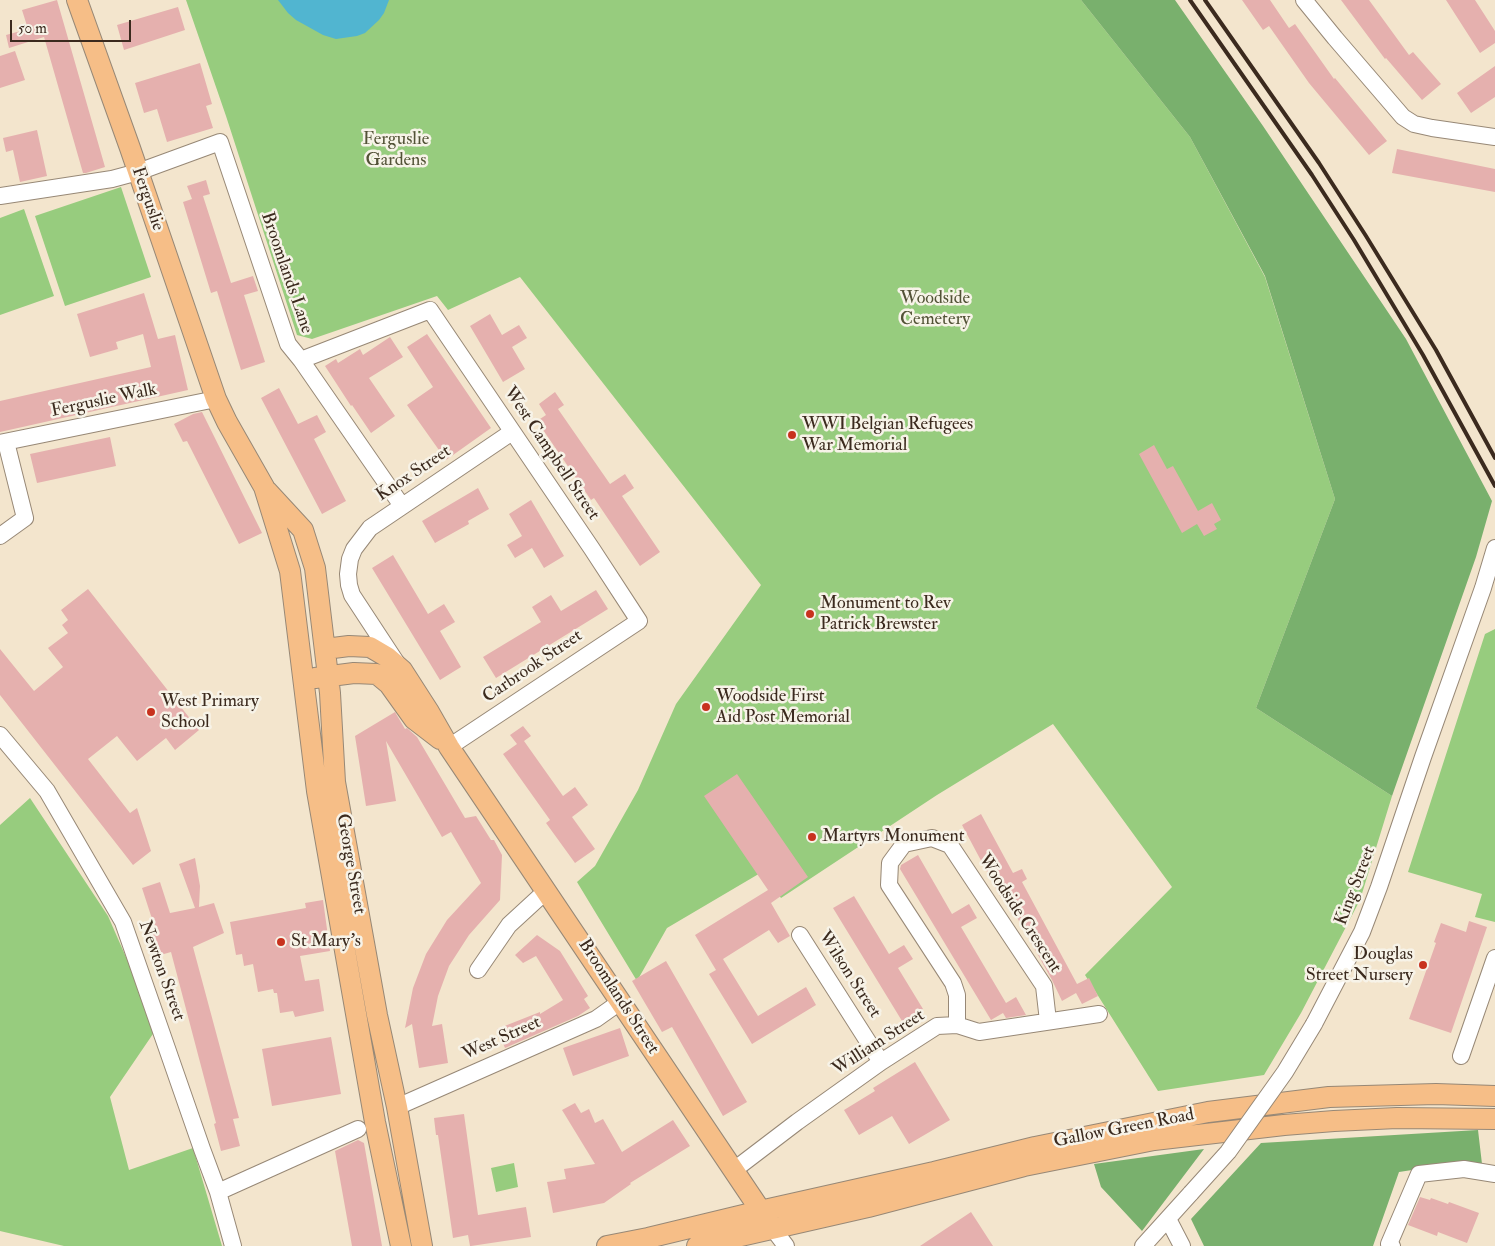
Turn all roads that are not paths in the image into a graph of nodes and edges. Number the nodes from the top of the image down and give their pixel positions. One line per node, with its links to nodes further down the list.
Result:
1 (77, 0): 4 (main road, Ferguslie)
2 (1304, 0): 3 (street)
3 (1495, 137)
4 (138, 172): 5 (street); 6 (street, Broomlands Lane); 7 (main road, Ferguslie)
5 (0, 196)
6 (301, 360): 8 (street, West Campbell Street); 11 (street, Broomlands Lane)
7 (216, 399): 9 (street, Ferguslie Walk); 10 (main road)
8 (512, 432): 11 (street, Knox Street); 16 (street, West Campbell Street)
9 (3, 442): 12 (street)
10 (264, 487): 17 (main road, George Street); 20 (main road, George Street)
11 (402, 506): 14 (street, Knox Street)
12 (0, 536)
13 (1495, 548): 15 (street, King Street)
14 (350, 559): 18 (street, Broomlands Street)
15 (1489, 590): 41 (street, King Street, bridge)
16 (639, 621): 22 (street, Carbrook Street)
17 (325, 649): 18 (main road, Broomlands Street); 19 (main road, George Street); 20 (main road)
18 (402, 670): 22 (main road, Broomlands Street)
19 (328, 676): 20 (main road); 22 (main road, Broomlands Street); 34 (main road, George Street)
20 (304, 679): 44 (main road, George Street)
21 (0, 735): 39 (street, Newton Street)
22 (449, 747): 23 (main road, Broomlands Street)
23 (546, 891): 26 (street); 27 (main road, Broomlands Street)
24 (800, 935): 32 (street, Wilson Street)
25 (1495, 958): 31 (street)
26 (478, 970)
27 (620, 1002): 34 (street, West Street); 37 (main road, Broomlands Street)
28 (1099, 1014): 29 (street, William Street)
29 (1048, 1021): 30 (street, William Street); 30 (street, Woodside Crescent)
30 (957, 1025): 32 (street, William Street)
31 (1461, 1056)
32 (881, 1062): 37 (street, William Street)
33 (1495, 1096): 40 (main road, Gallow Green Road)
34 (397, 1107): 45 (main road, George Street)
35 (1495, 1119): 42 (main road, Gallow Green Road)
36 (358, 1129): 39 (street)
37 (734, 1170): 40 (main road, Broomlands Street)
38 (1495, 1174): 51 (street)
39 (218, 1192): 43 (street, Newton Street)
40 (760, 1210): 42 (main road, Broomlands Street); 46 (main road, Gallow Green Road)
41 (1168, 1219): 49 (street, King Street); 50 (street)
42 (774, 1230): 47 (main road, Gallow Green Road); 48 (street, Broomlands Street)
43 (233, 1246)
44 (401, 1246)
45 (422, 1246)
46 (607, 1246)
47 (697, 1246)
48 (786, 1246)
49 (1143, 1246)
50 (1182, 1246)
51 (1392, 1246)

